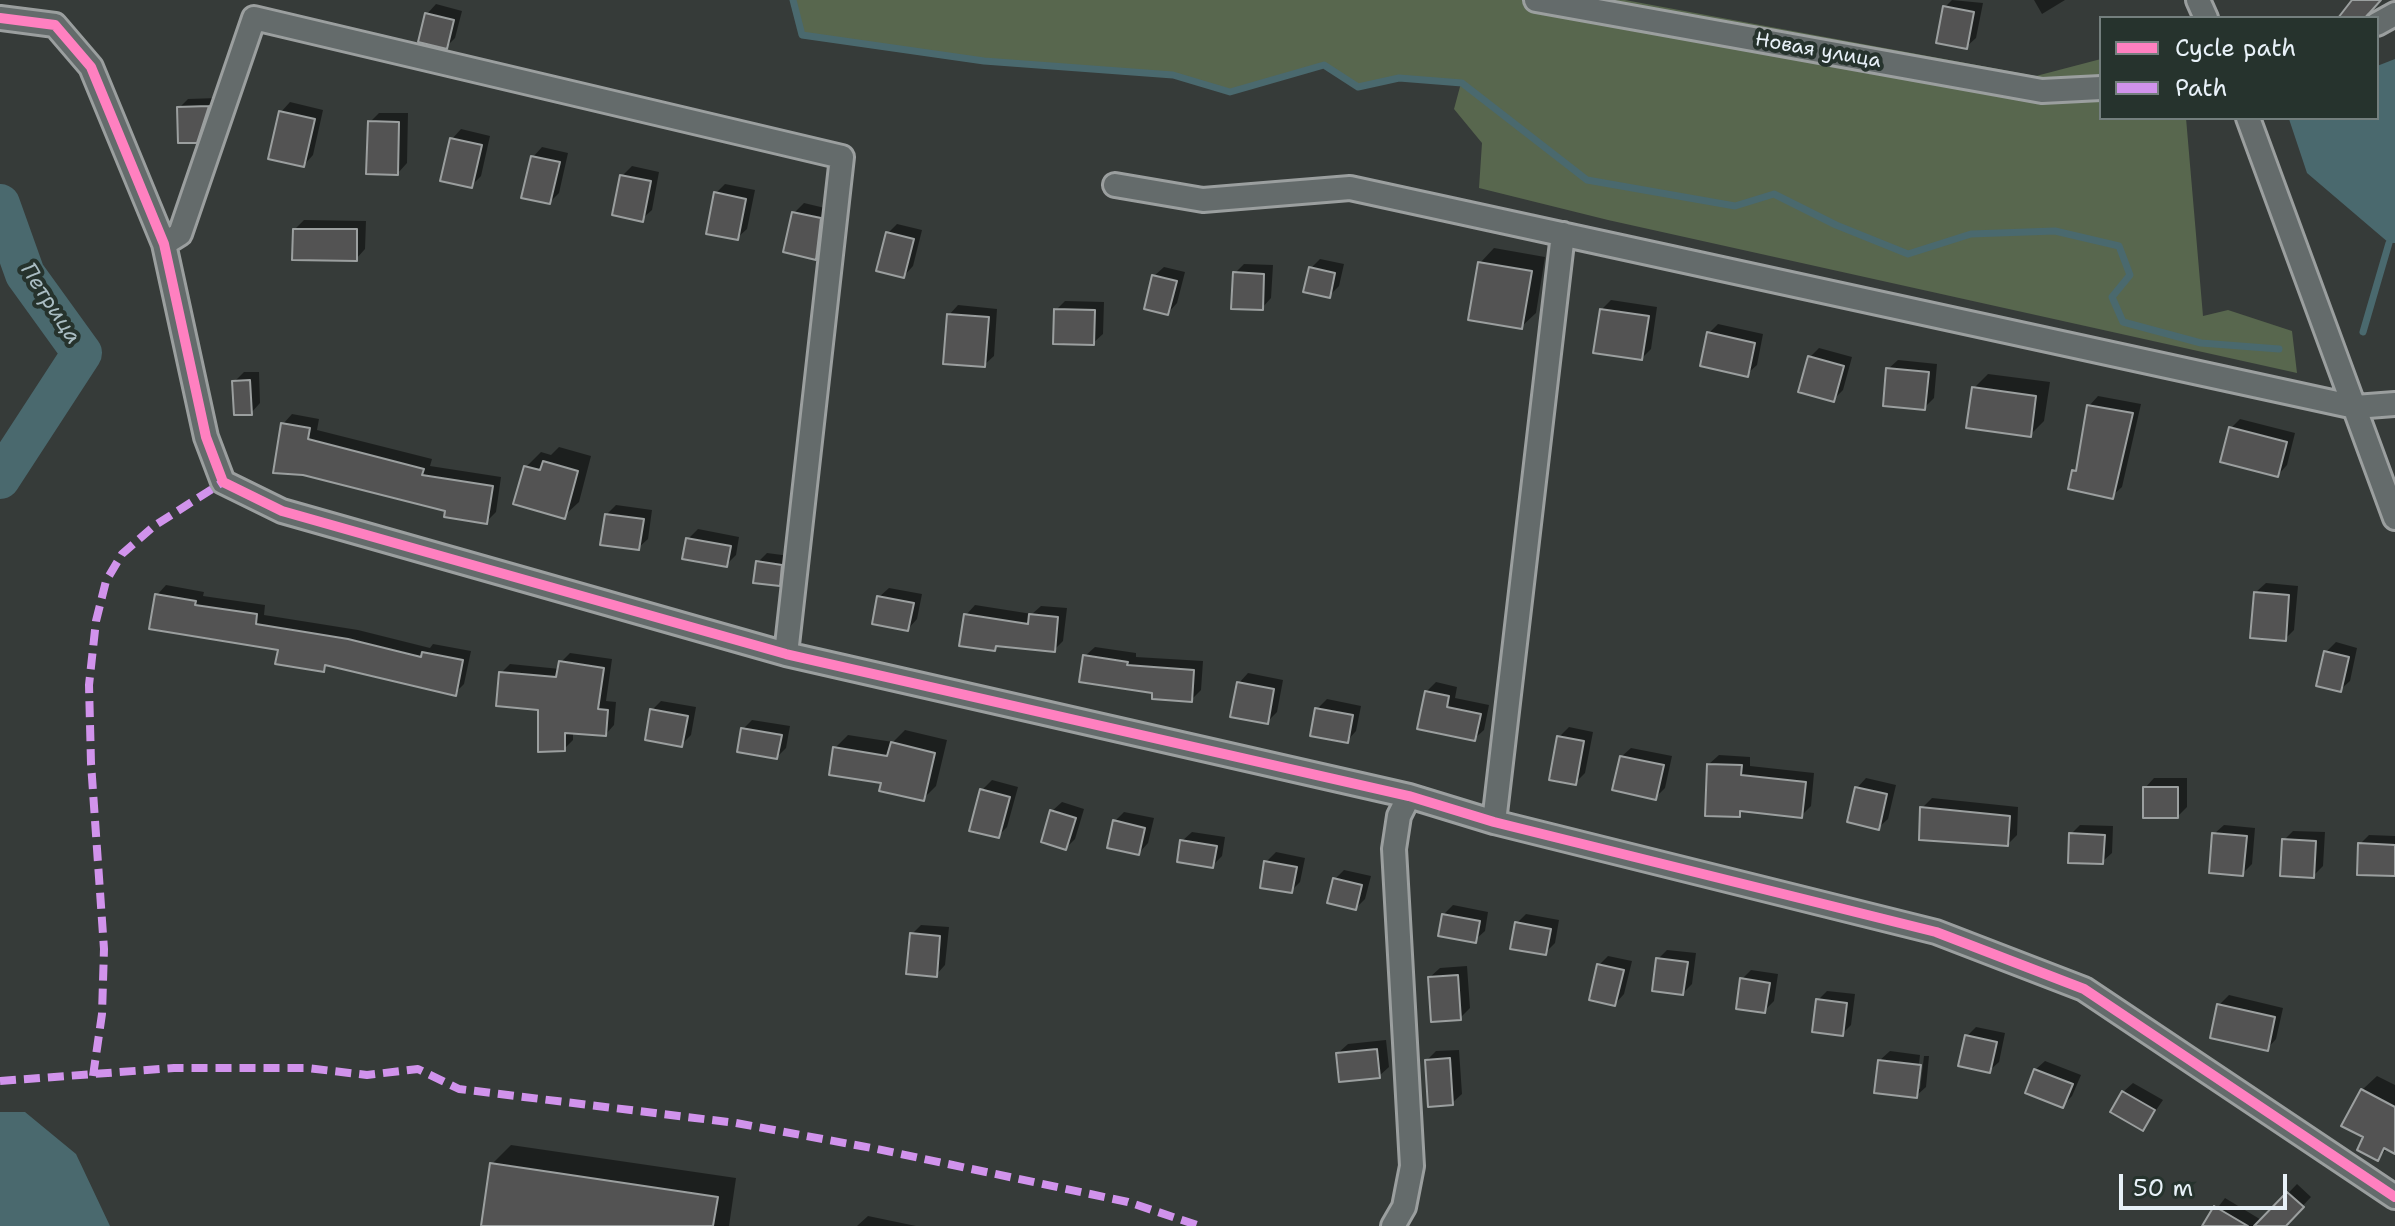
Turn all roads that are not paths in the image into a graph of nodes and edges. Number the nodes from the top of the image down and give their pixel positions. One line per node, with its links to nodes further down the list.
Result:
1 (1536, 0): 3 (street, Новая улица)
2 (0, 18): 7 (street)
3 (2099, 88)
4 (2249, 120): 9 (street)
5 (1115, 185): 6 (street)
6 (1563, 234): 9 (street); 13 (street)
7 (164, 244): 11 (street); 11 (street)
8 (2395, 404): 9 (street)
9 (2355, 407): 10 (street)
10 (2395, 518)
11 (786, 654): 12 (street)
12 (1409, 796): 13 (street); 15 (street)
13 (1494, 822): 14 (street)
14 (2395, 1197)
15 (1393, 1226)

